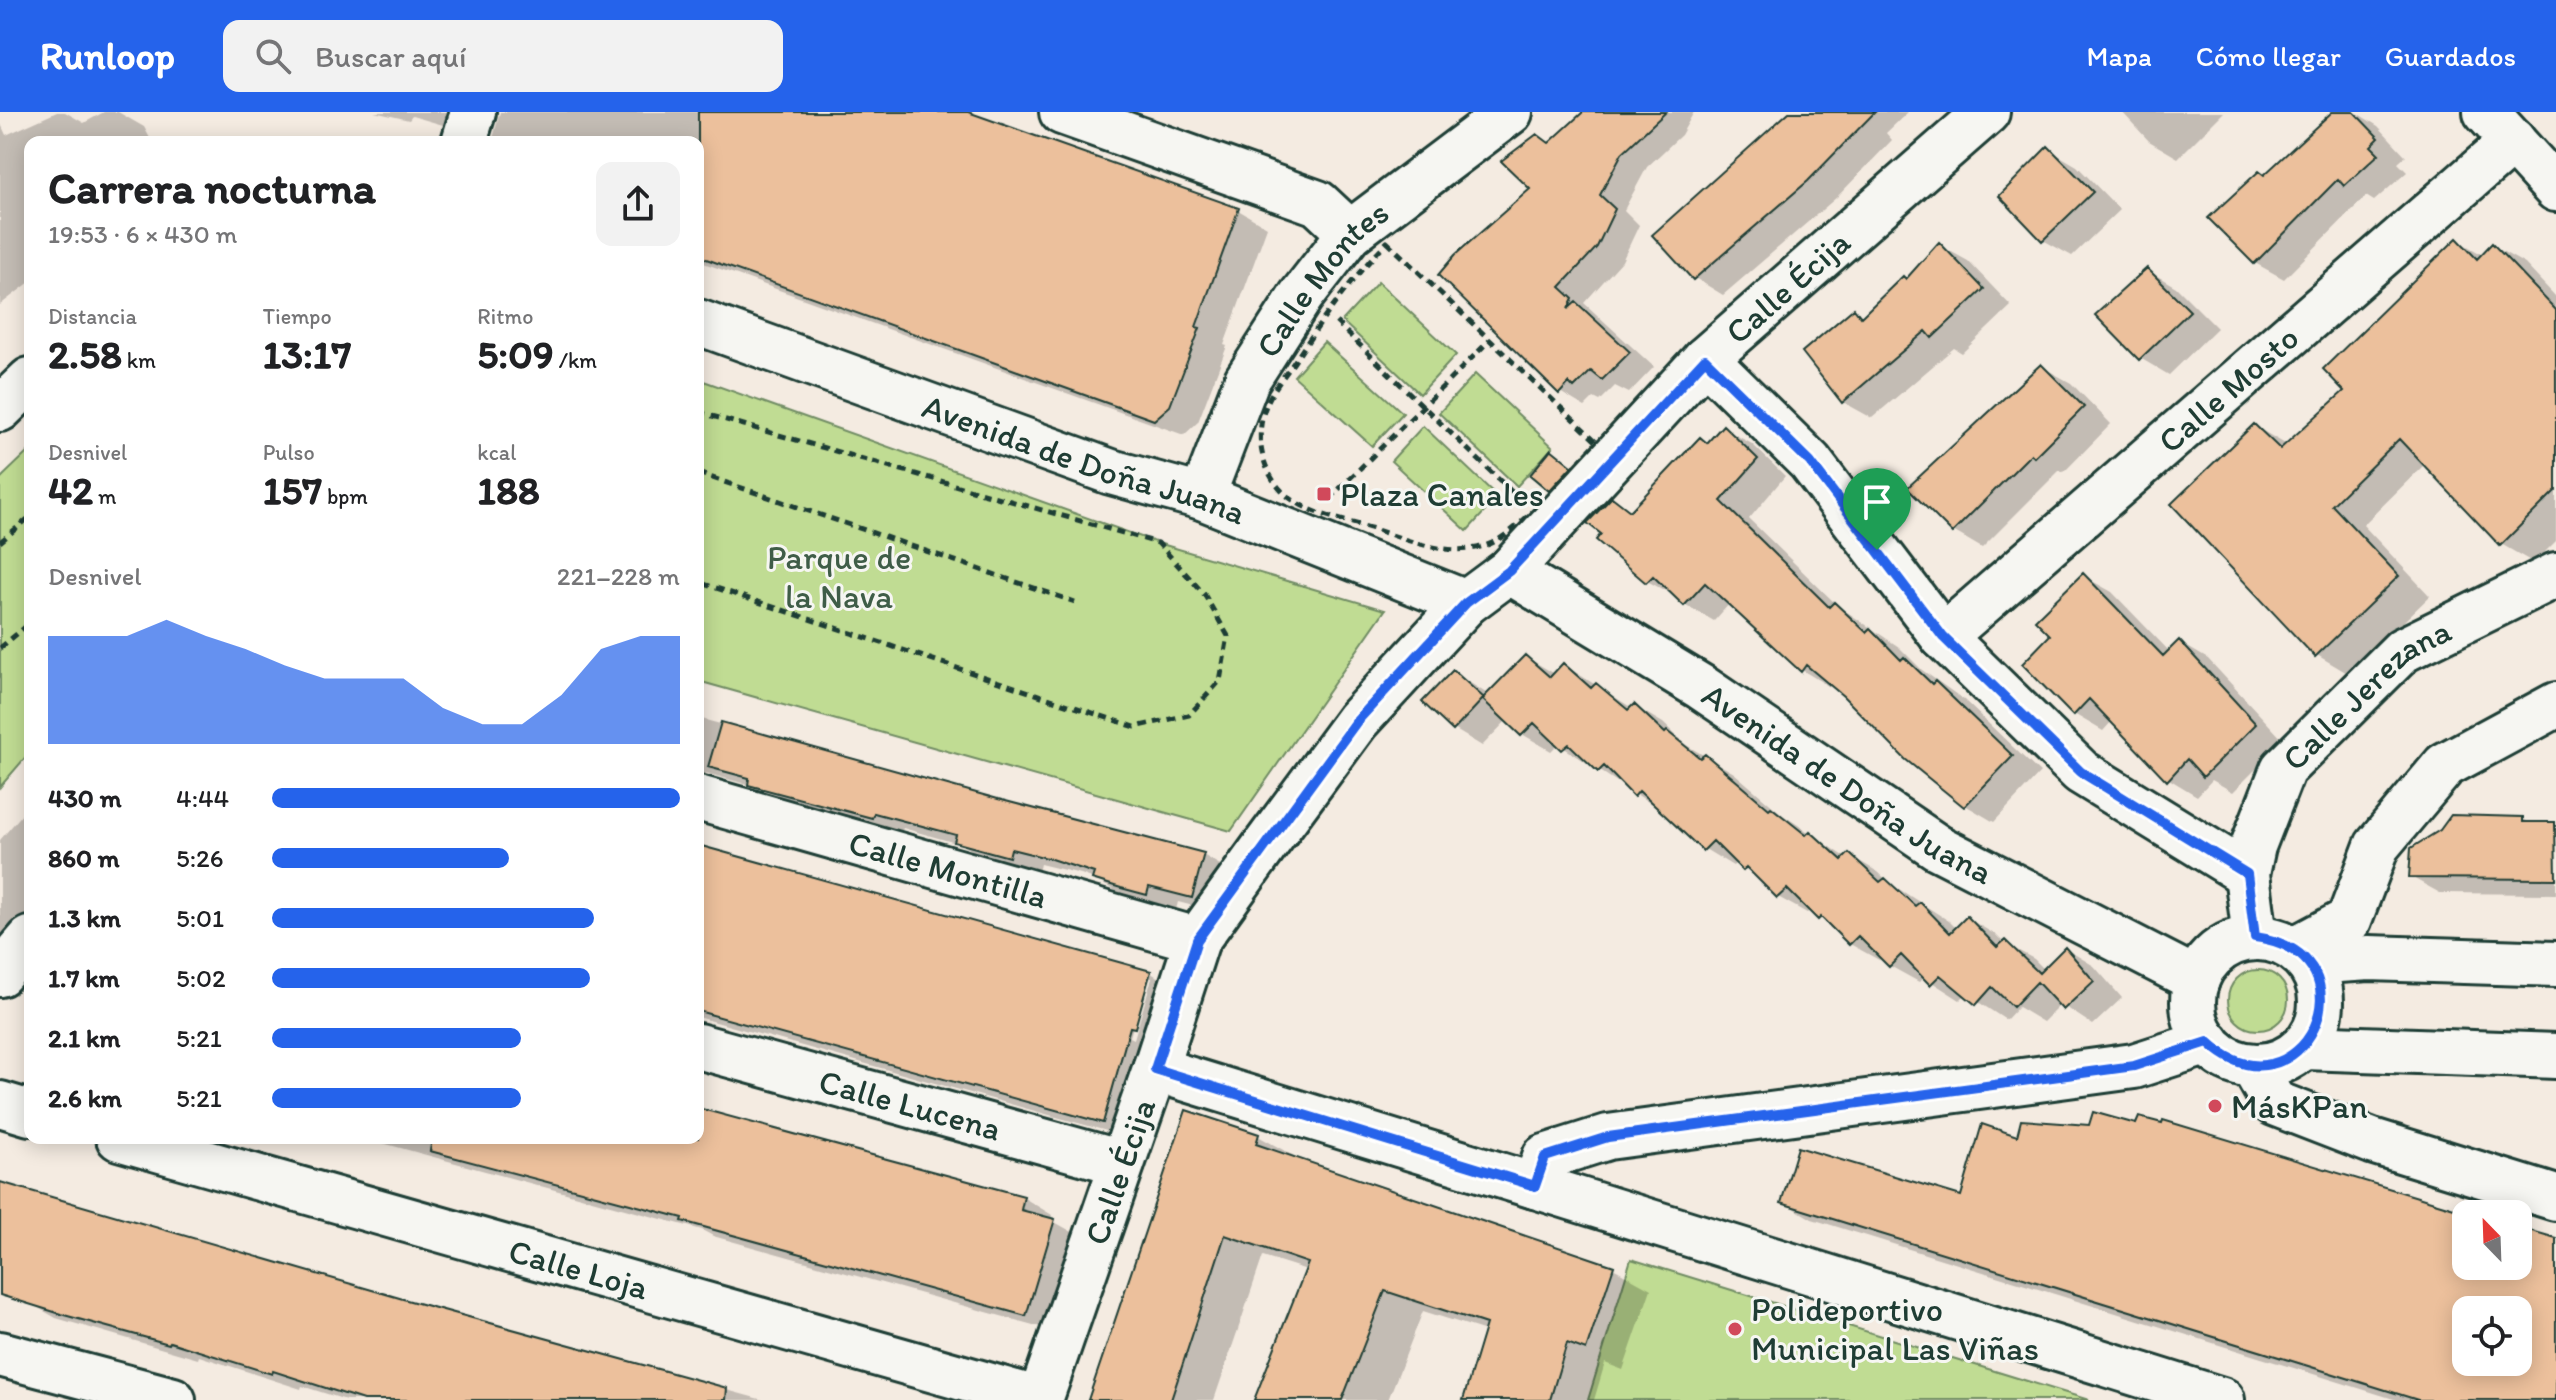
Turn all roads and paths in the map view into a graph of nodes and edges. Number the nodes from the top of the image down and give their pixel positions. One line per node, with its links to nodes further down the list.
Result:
1 (473, 112): 6 (street)
2 (1062, 112): 8 (street)
3 (1510, 112): 8 (street, Calle Montes)
4 (1987, 112): 12 (street, Calle Écija)
5 (2500, 127): 7 (street); 29 (street, Calle Mosto)
6 (466, 136)
7 (2556, 189)
8 (1350, 233): 18 (street, Calle Montes)
9 (1327, 313): 11 (path); 14 (path); 20 (path)
10 (704, 324): 18 (street, Avenida de Doña Juana)
11 (1490, 340): 14 (path); 20 (path)
12 (1705, 359): 23 (street, Calle Écija); 29 (street)
13 (24, 386): 15 (street)
14 (1423, 407): 19 (path); 20 (path)
15 (0, 409)
16 (704, 414): 25 (path)
17 (704, 475): 26 (path)
18 (1202, 497): 27 (street, Avenida de Doña Juana)
19 (1520, 501)
20 (1316, 511)
21 (24, 522): 22 (path)
22 (0, 542)
23 (1509, 571): 27 (street, Calle Écija); 39 (street, Avenida de Doña Juana)
24 (2556, 575): 33 (street, Calle Jerezana)
25 (704, 584)
26 (1075, 602)
27 (1466, 603): 34 (street, Calle Écija)
28 (24, 628): 30 (path)
29 (1943, 637): 33 (street)
30 (0, 648)
31 (2556, 705): 36 (street)
32 (704, 800): 34 (street, Calle Montilla)
33 (2247, 874): 36 (street)
34 (1197, 940): 45 (street, Calle Écija)
35 (24, 946): 38 (street)
36 (2286, 950): 37 (street); 39 (street); 41 (street)
37 (2556, 964)
38 (0, 974)
39 (2197, 980): 40 (street)
40 (2208, 1042): 44 (street); 50 (street)
41 (2304, 1047): 43 (street); 44 (street)
42 (704, 1048): 49 (street, Calle Lucena)
43 (2556, 1056)
44 (2253, 1066): 51 (street)
45 (1155, 1069): 49 (street, Calle Écija); 50 (street)
46 (0, 1104): 47 (street)
47 (24, 1111)
48 (140, 1144): 54 (street, Calle Loja)
49 (1122, 1163): 54 (street, Calle Écija)
50 (1535, 1186): 55 (street)
51 (2556, 1198)
52 (0, 1354): 53 (street)
53 (173, 1400)
54 (1040, 1400)
55 (2222, 1400)

